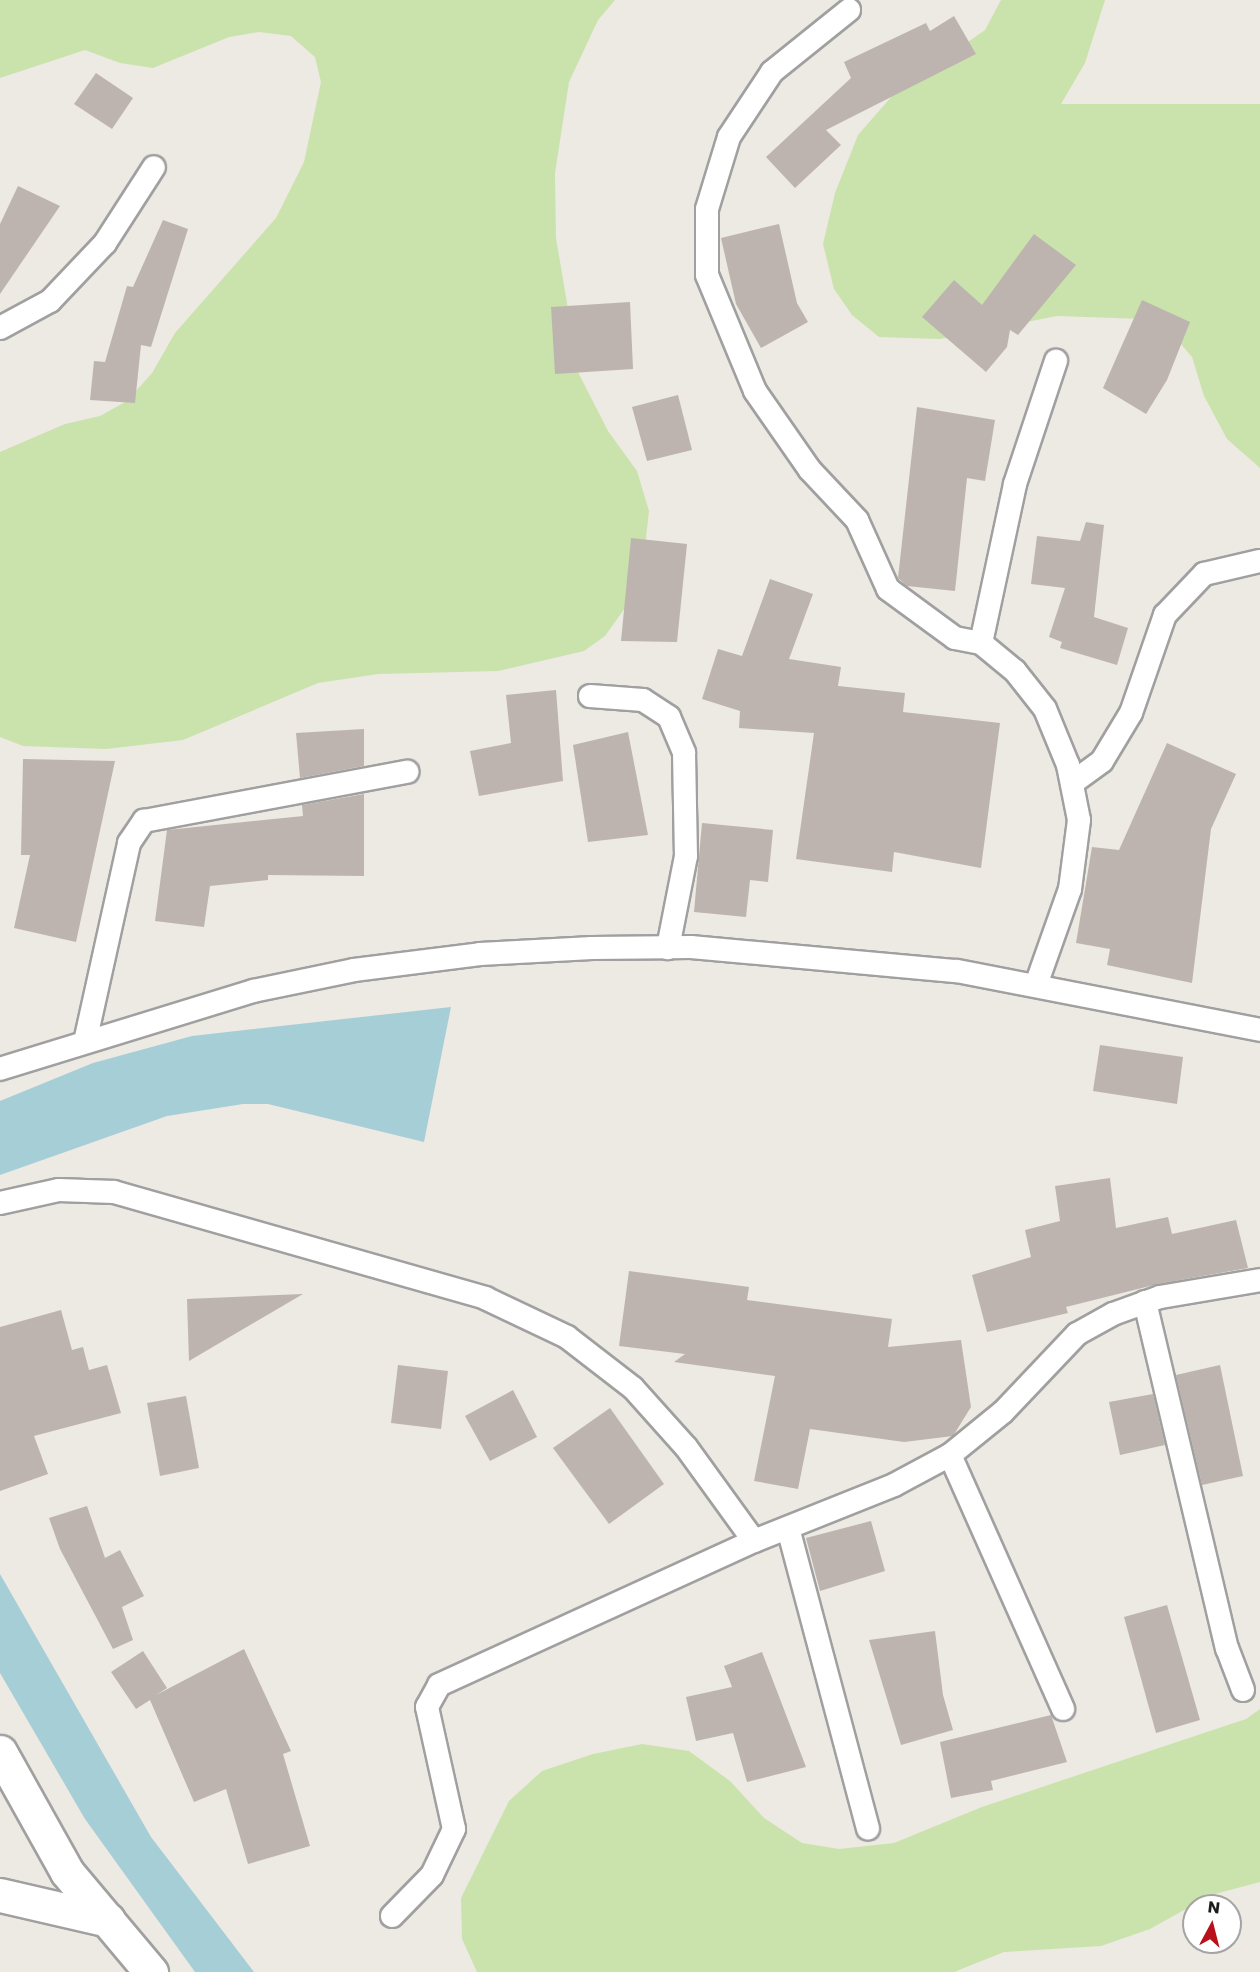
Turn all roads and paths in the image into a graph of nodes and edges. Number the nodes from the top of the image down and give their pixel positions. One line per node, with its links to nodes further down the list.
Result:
1 (849, 10): 6 (lane)
2 (154, 167): 3 (lane)
3 (0, 328)
4 (1056, 361): 6 (lane)
5 (1260, 561): 9 (lane)
6 (981, 643): 9 (lane)
7 (590, 696): 10 (lane)
8 (407, 772): 13 (lane)
9 (1072, 783): 11 (lane)
10 (668, 948): 11 (lane); 13 (lane)
11 (1036, 986): 12 (lane)
12 (1260, 1030)
13 (85, 1042): 14 (lane)
14 (0, 1069)
15 (0, 1203): 20 (lane)
16 (1260, 1280): 17 (lane)
17 (1145, 1302): 18 (lane); 21 (lane)
18 (950, 1455): 19 (lane); 22 (lane)
19 (788, 1528): 20 (lane); 24 (lane)
20 (754, 1541): 26 (lane)
21 (1243, 1690)
22 (1063, 1709)
23 (0, 1752): 27 (street)
24 (868, 1828)
25 (0, 1895): 27 (street)
26 (392, 1916)
27 (108, 1920): 28 (street)
28 (151, 1972)

